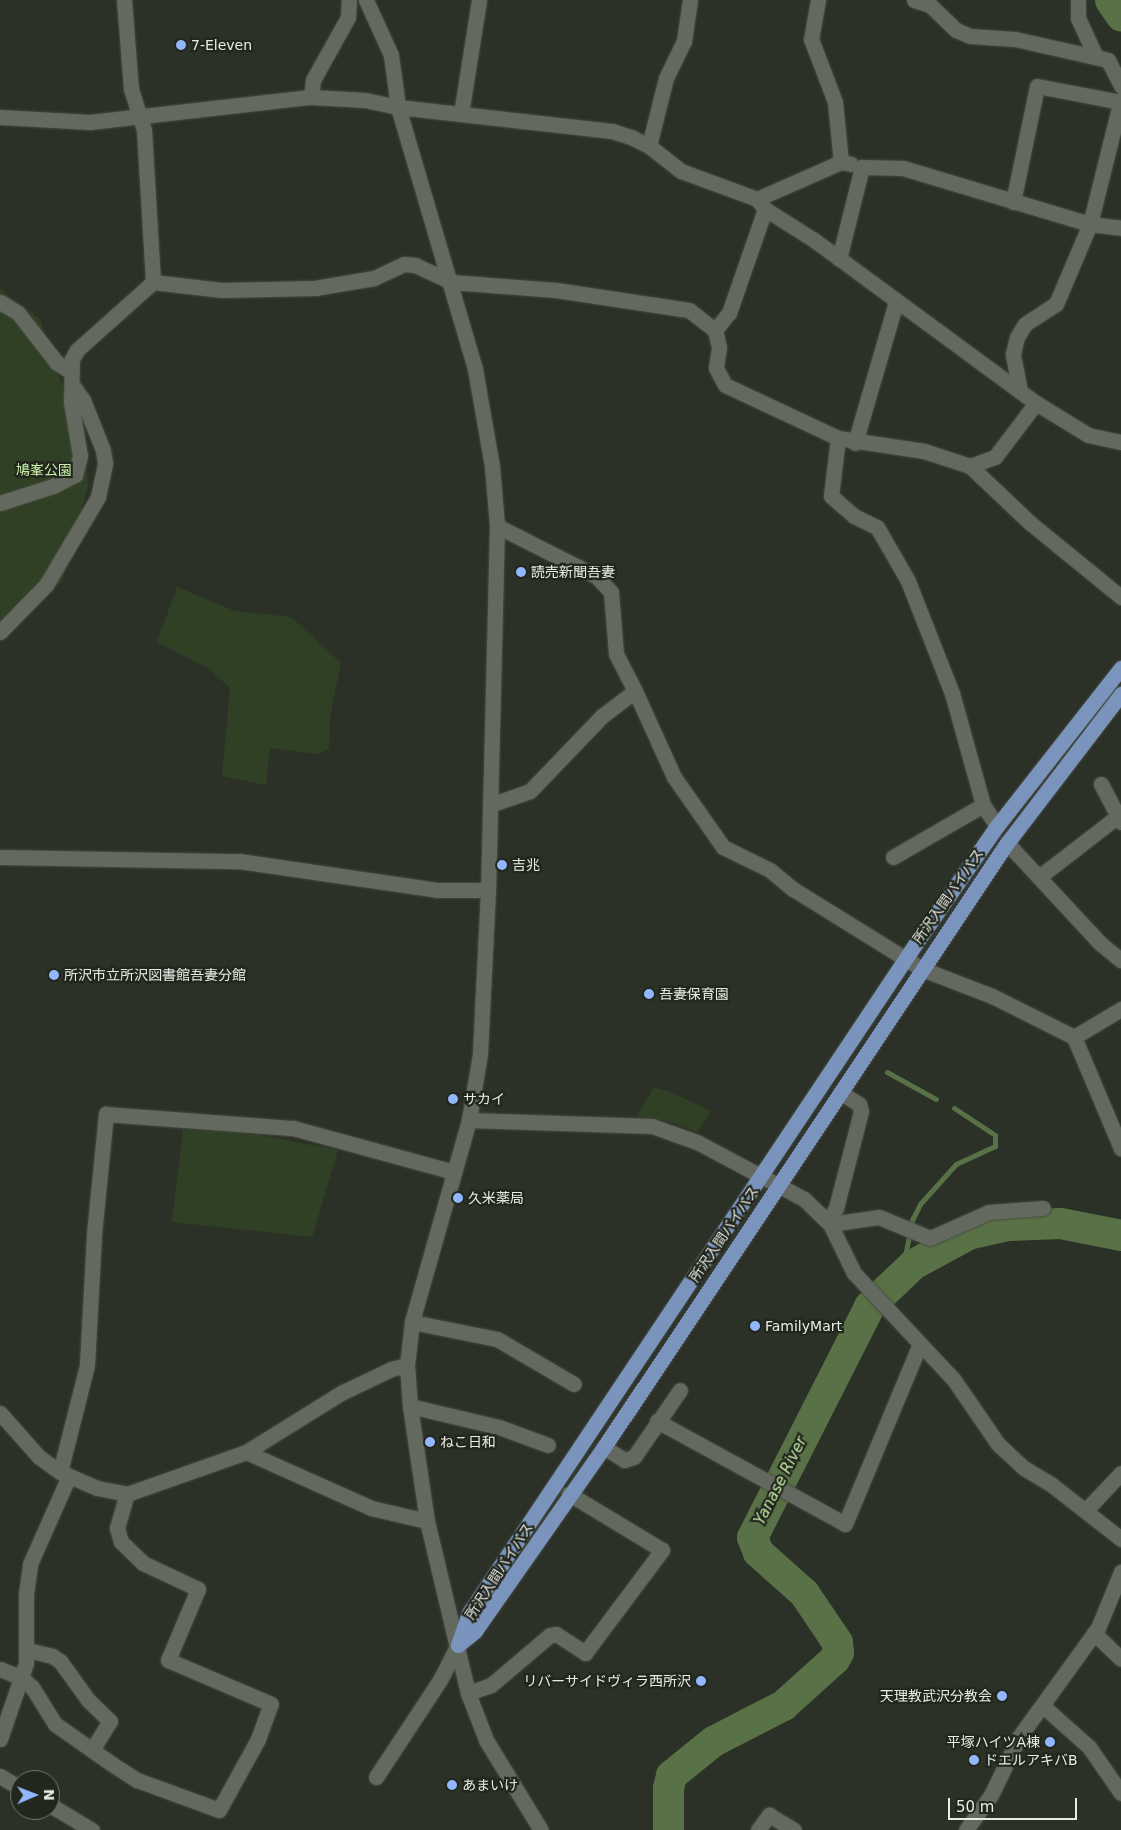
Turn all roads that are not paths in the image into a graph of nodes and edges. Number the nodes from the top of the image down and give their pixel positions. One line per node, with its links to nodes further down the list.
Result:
1 (124, 0): 16 (street)
2 (348, 0): 11 (street)
3 (366, 0): 13 (street)
4 (480, 0): 14 (street)
5 (690, 0): 17 (street)
6 (818, 0): 18 (street)
7 (914, 0): 9 (street)
8 (1078, 0): 9 (street)
9 (1095, 56): 10 (street)
10 (1121, 86)
11 (311, 97): 13 (street); 16 (street)
12 (1121, 101): 20 (street); 22 (street)
13 (398, 106): 14 (street); 26 (street)
14 (461, 114): 17 (street)
15 (0, 117): 16 (street)
16 (140, 117): 25 (street)
17 (649, 146): 21 (street)
18 (841, 162): 19 (street); 21 (street)
19 (862, 167): 20 (street); 24 (street)
20 (1013, 202): 22 (street)
21 (761, 204): 24 (street); 29 (street)
22 (1090, 224): 23 (street); 31 (street)
23 (1121, 228)
24 (839, 259): 28 (street)
25 (153, 282): 26 (street); 30 (street)
26 (451, 282): 29 (street); 38 (street)
27 (0, 302): 30 (street)
28 (896, 302): 31 (street); 34 (street)
29 (716, 330): 33 (street)
30 (71, 377): 37 (street); 40 (street)
31 (1020, 391): 32 (street)
32 (1036, 403): 35 (street); 36 (street)
33 (838, 438): 34 (street); 46 (street)
34 (856, 442): 36 (street)
35 (1121, 442)
36 (970, 466): 39 (street)
37 (0, 503)
38 (497, 526): 42 (street); 45 (street)
39 (1121, 597)
40 (0, 632)
41 (1121, 668): 48 (main road, 所沢入間バイパス)
42 (635, 691): 45 (street); 54 (street)
43 (1121, 694): 49 (main road, 所沢入間バイパス)
44 (1101, 784): 47 (street)
45 (490, 805): 53 (street)
46 (983, 805): 48 (street); 51 (street)
47 (1119, 819): 52 (street)
48 (996, 826): 54 (main road, 所沢入間バイパス)
49 (1007, 843): 52 (street); 56 (main road, 所沢入間バイパス)
50 (0, 857): 53 (street)
51 (893, 858)
52 (1039, 877): 55 (street)
53 (488, 890): 60 (street)
54 (905, 960): 56 (street); 63 (main road, 所沢入間バイパス)
55 (1121, 960)
56 (922, 969): 58 (street); 59 (main road, 所沢入間バイパス)
57 (1121, 1010): 58 (street)
58 (1074, 1036): 61 (street)
59 (840, 1092): 64 (main road, 所沢入間バイパス); 66 (street)
60 (469, 1120): 62 (street); 63 (street)
61 (1121, 1148)
62 (454, 1172): 67 (street); 79 (street)
63 (762, 1176): 64 (street); 87 (main road, 所沢入間バイパス)
64 (778, 1184): 66 (street); 76 (main road, 所沢入間バイパス)
65 (1043, 1208): 66 (street)
66 (829, 1223): 68 (street)
67 (412, 1322): 69 (street); 70 (street)
68 (920, 1344): 74 (street); 82 (street)
69 (407, 1366): 72 (street); 77 (street)
70 (574, 1384)
71 (680, 1390): 74 (street)
72 (410, 1406): 75 (street); 83 (street)
73 (0, 1413): 79 (street)
74 (657, 1421): 76 (street)
75 (548, 1445)
76 (604, 1447): 81 (main road, 所沢入間バイパス)
77 (246, 1452): 80 (street); 83 (street)
78 (1121, 1472): 82 (street)
79 (64, 1474): 80 (street); 88 (street)
80 (127, 1494): 95 (street)
81 (569, 1494): 87 (main road, 所沢入間バイパス); 92 (street)
82 (1086, 1510): 84 (street)
83 (427, 1521): 87 (street)
84 (1120, 1537)
85 (1121, 1572): 86 (street)
86 (1094, 1633): 89 (street); 93 (street)
87 (458, 1645): 92 (street); 96 (street)
88 (27, 1650): 91 (street); 95 (street)
89 (1121, 1659)
90 (0, 1670): 91 (street)
91 (22, 1678): 94 (street); 95 (street)
92 (468, 1693): 100 (street)
93 (1044, 1706): 97 (street); 103 (street)
94 (0, 1739)
95 (92, 1750)
96 (376, 1777)
97 (1121, 1793)
98 (60, 1812): 99 (street)
99 (92, 1830)
100 (541, 1830)
101 (758, 1830): 102 (street)
102 (794, 1830)
103 (966, 1830)

